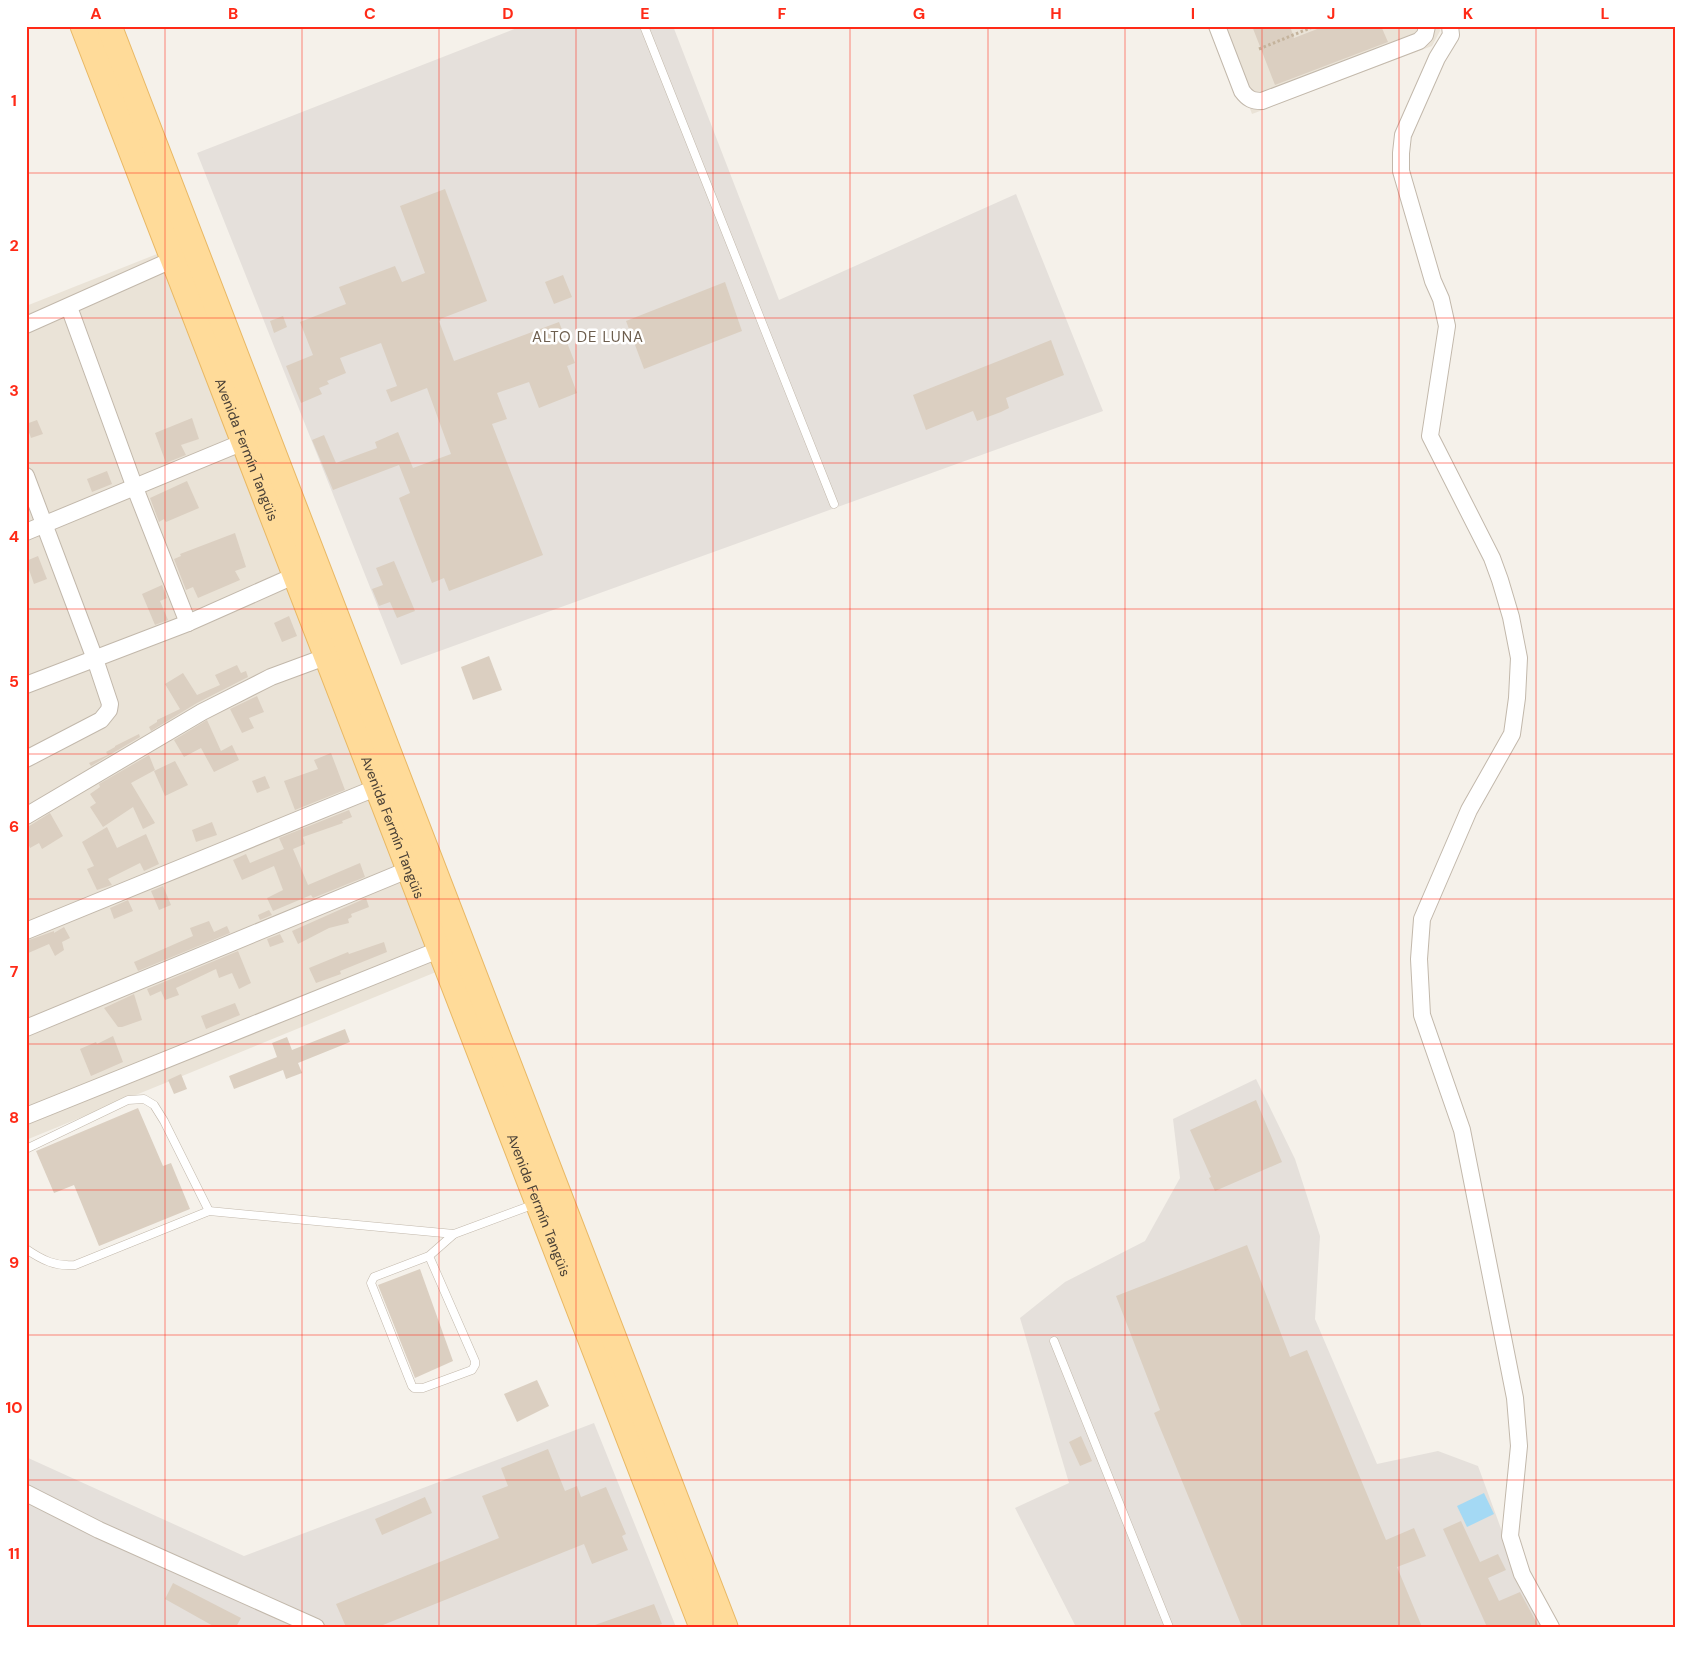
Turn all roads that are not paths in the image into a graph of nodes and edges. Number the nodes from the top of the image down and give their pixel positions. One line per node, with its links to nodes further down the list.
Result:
1 (83, 26): 7 (main road, Avenida Fermín Tangüis)
2 (109, 26): 10 (main road, Avenida Fermín Tangüis)
3 (644, 26): 13 (lane)
4 (1217, 26): 5 (street)
5 (1427, 26)
6 (1450, 26): 41 (street)
7 (174, 260): 8 (street); 10 (main road, Avenida Fermín Tangüis)
8 (69, 308): 9 (street); 12 (street)
9 (26, 325)
10 (255, 438): 12 (street); 16 (main road, Avenida Fermín Tangüis); 18 (main road, Avenida Fermín Tangüis)
11 (26, 476): 14 (street)
12 (135, 488): 14 (street); 17 (street)
13 (834, 504)
14 (45, 525): 15 (street); 19 (street)
15 (26, 532)
16 (296, 575): 17 (street); 18 (main road, Avenida Fermín Tangüis)
17 (188, 623): 19 (street)
18 (337, 653): 22 (main road, Avenida Fermín Tangüis); 23 (street); 39 (main road, Avenida Fermín Tangüis)
19 (95, 659): 20 (street); 21 (street)
20 (26, 685)
21 (26, 759)
22 (378, 787): 24 (main road, Avenida Fermín Tangüis); 25 (street)
23 (26, 816)
24 (410, 869): 26 (main road, Avenida Fermín Tangüis); 27 (street)
25 (26, 931)
26 (440, 949): 28 (street); 30 (main road, Avenida Fermín Tangüis)
27 (26, 1028)
28 (26, 1116)
29 (26, 1149): 31 (lane)
30 (538, 1202): 32 (lane); 38 (main road, Avenida Fermín Tangüis)
31 (209, 1211): 32 (lane); 33 (lane)
32 (454, 1234): 34 (lane)
33 (26, 1249)
34 (429, 1256): 34 (lane)
35 (1054, 1341): 40 (lane)
36 (26, 1493): 37 (street)
37 (316, 1627)
38 (702, 1627)
39 (725, 1627)
40 (1169, 1627)
41 (1551, 1627)

